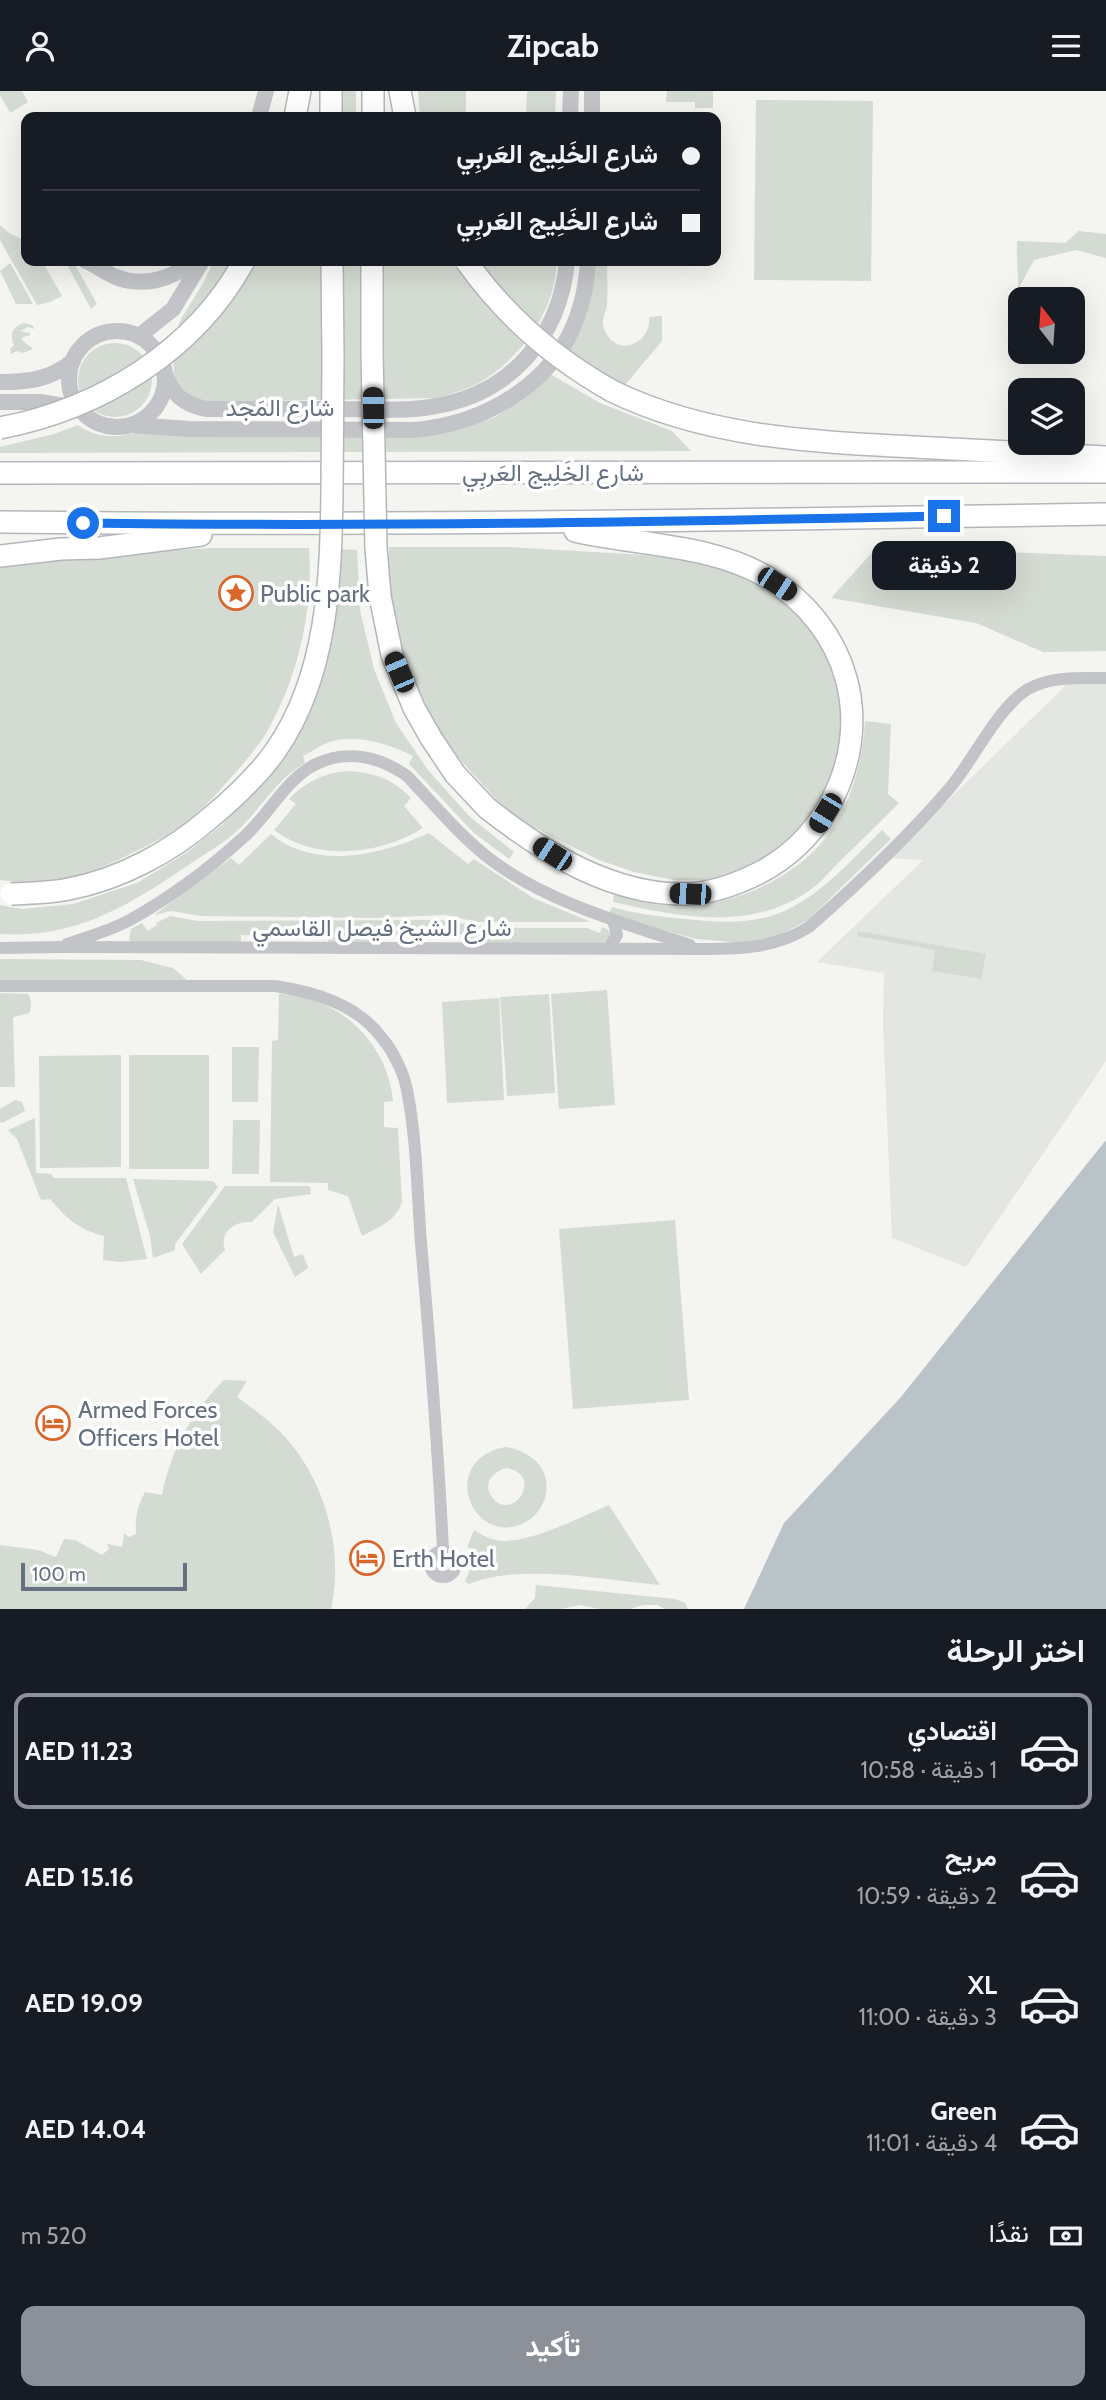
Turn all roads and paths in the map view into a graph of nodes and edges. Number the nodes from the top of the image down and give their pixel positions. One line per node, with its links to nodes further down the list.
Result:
1 (266, 91): 8 (street)
2 (300, 91): 9 (highway)
3 (331, 91): 10 (highway)
4 (373, 91): 11 (highway)
5 (400, 91): 12 (highway)
6 (571, 91): 13 (street)
7 (592, 91): 14 (street)
8 (260, 112)
9 (296, 112)
10 (331, 112)
11 (373, 112)
12 (404, 112)
13 (570, 112)
14 (592, 112)
15 (96, 266): 16 (street)
16 (187, 266)
17 (199, 266): 24 (street)
18 (241, 266): 31 (highway, bridge)
19 (332, 266): 41 (highway, bridge)
20 (372, 266): 37 (highway, bridge)
21 (470, 266): 32 (highway, bridge)
22 (566, 266): 26 (street, شارع المَجد)
23 (588, 266): 30 (street, شارع المَجد)
24 (139, 336): 25 (street); 26 (street)
25 (73, 361): 27 (street); 29 (street)
26 (165, 374): 30 (street)
27 (0, 382)
28 (0, 402): 29 (street)
29 (79, 409): 30 (street)
30 (131, 425)
31 (0, 428)
32 (1106, 457)
33 (1106, 472): 34 (highway, شارع الخَلِيج العَربِي)
34 (0, 473)
35 (1106, 514): 37 (highway, شارع الخَلِيج العَربِي)
36 (0, 522): 38 (highway, شارع الخَلِيج العَربِي)
37 (538, 523): 38 (highway, شارع الخَلِيج العَربِي)
38 (276, 525): 39 (highway)
39 (0, 556)
40 (1106, 678): 48 (street, شارع الشيخ فيصل القاسمي)
41 (6, 893)
42 (613, 920): 43 (street, شارع الشيخ فيصل القاسمي); 47 (street); 48 (street, شارع الشيخ فيصل القاسمي)
43 (125, 922): 44 (street, شارع الشيخ فيصل القاسمي); 45 (street)
44 (61, 947): 45 (street, شارع الشيخ فيصل القاسمي); 46 (street, شارع الشيخ فيصل القاسمي)
45 (127, 947): 47 (street, شارع الشيخ فيصل القاسمي)
46 (0, 948)
47 (609, 948): 48 (street, شارع الشيخ فيصل القاسمي)
48 (704, 949)
49 (0, 986): 50 (street)
50 (443, 1550)

